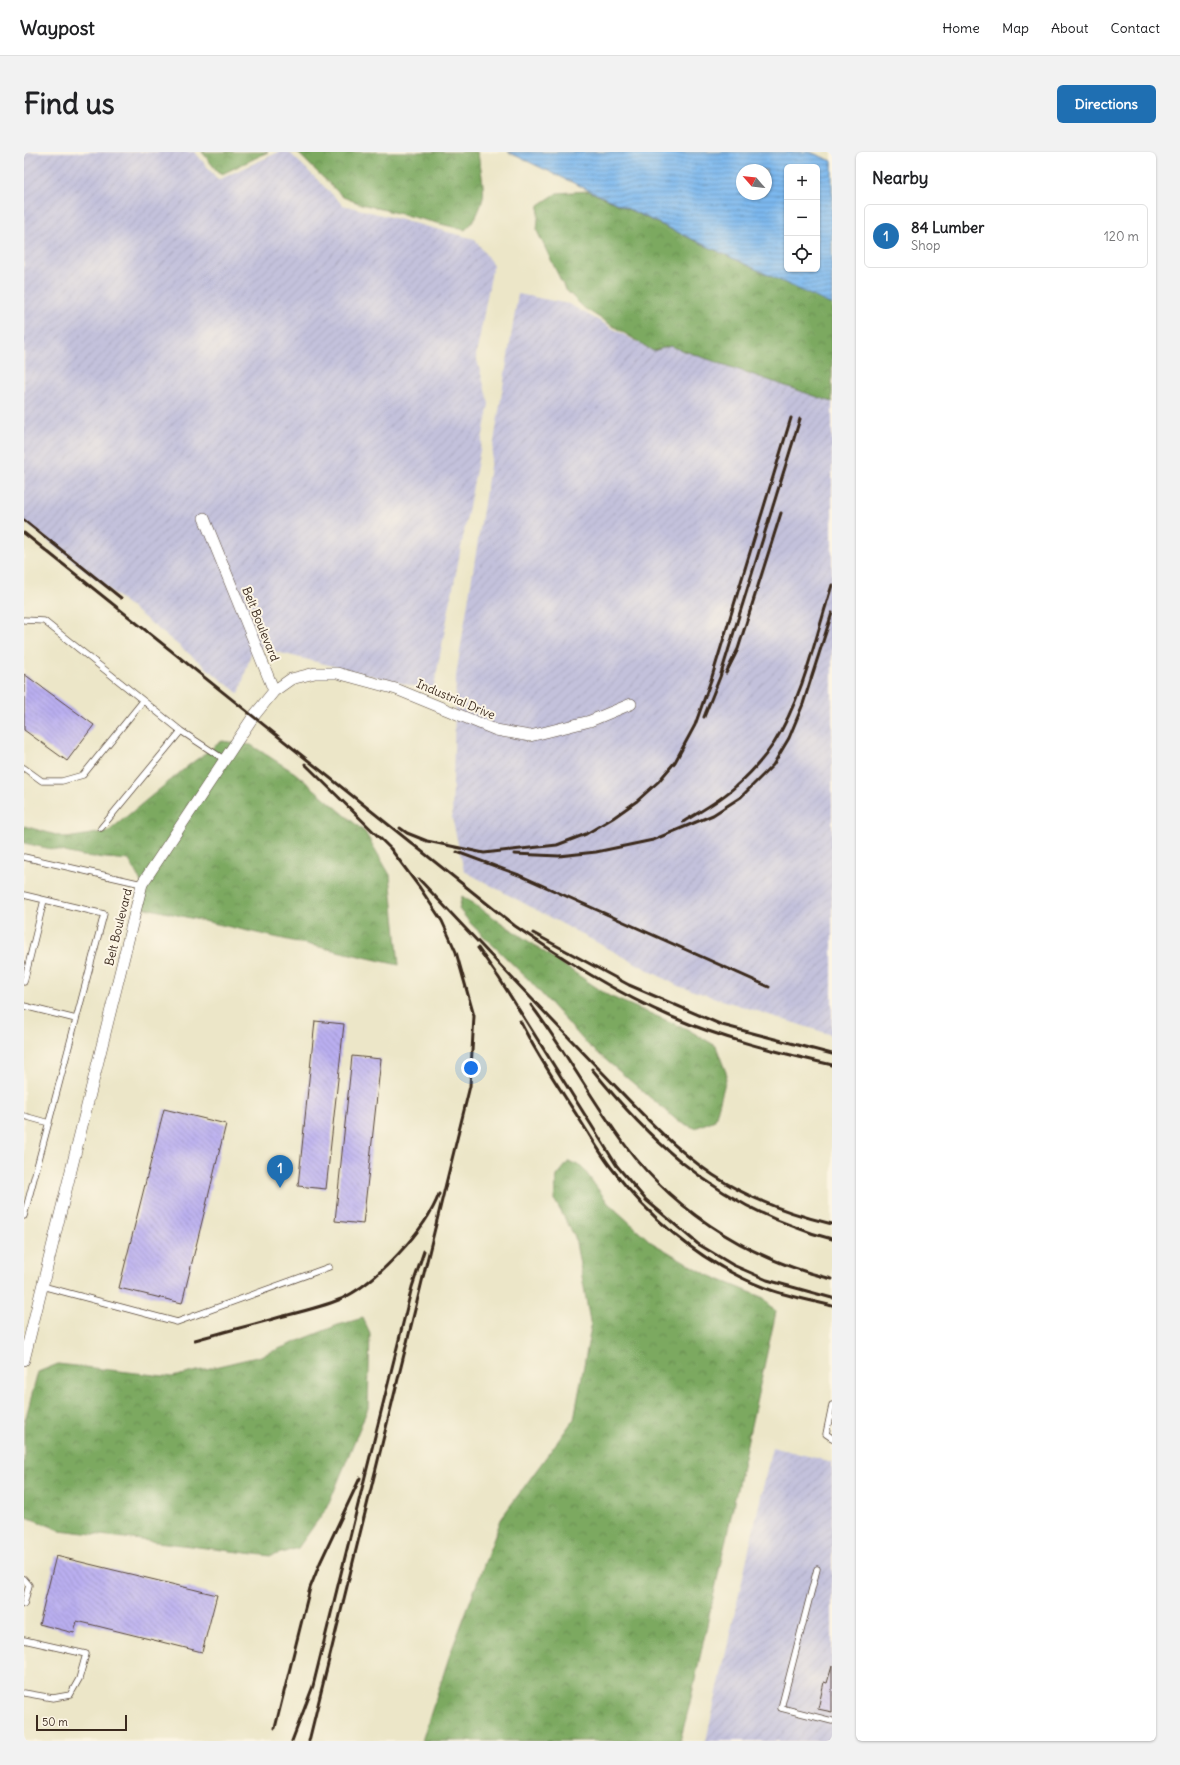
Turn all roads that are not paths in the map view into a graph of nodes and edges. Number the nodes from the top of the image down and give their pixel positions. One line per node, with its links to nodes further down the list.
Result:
1 (204, 518): 3 (street, Belt Boulevard)
2 (24, 620): 4 (lane)
3 (274, 691): 5 (street, Industrial Drive); 7 (street, Belt Boulevard)
4 (143, 701): 6 (lane); 8 (lane)
5 (630, 704)
6 (181, 731): 7 (lane); 9 (lane)
7 (225, 760): 11 (street, Belt Boulevard)
8 (24, 768)
9 (101, 828)
10 (24, 857): 11 (lane)
11 (142, 884): 21 (street, Belt Boulevard)
12 (24, 895): 13 (lane)
13 (44, 900): 14 (lane); 16 (lane)
14 (24, 982)
15 (24, 1006): 16 (lane)
16 (76, 1019): 18 (lane)
17 (24, 1116): 18 (lane)
18 (49, 1123): 19 (lane)
19 (24, 1216)
20 (329, 1267): 21 (lane)
21 (42, 1286): 22 (street, Belt Boulevard)
22 (24, 1360)
23 (832, 1405): 24 (lane)
24 (832, 1438)
25 (817, 1569): 30 (lane)
26 (24, 1579): 27 (lane)
27 (24, 1604)
28 (24, 1640): 29 (lane)
29 (24, 1693)
30 (832, 1721)

